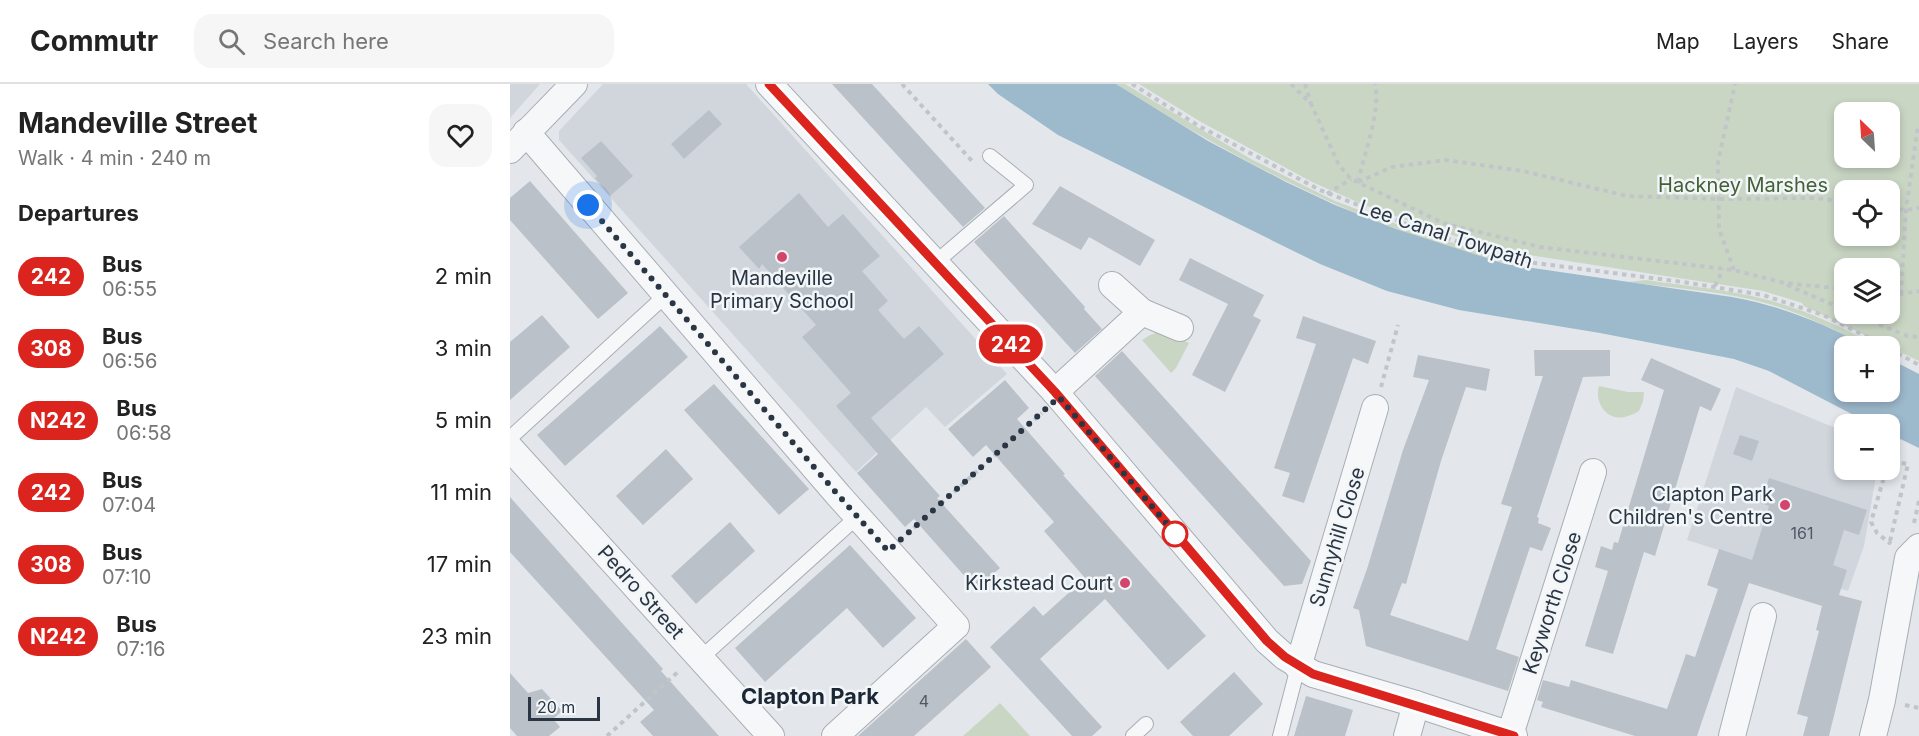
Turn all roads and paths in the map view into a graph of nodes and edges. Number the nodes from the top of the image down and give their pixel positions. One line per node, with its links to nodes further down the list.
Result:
1 (769, 84): 21 (street)
2 (902, 84): 12 (path)
3 (1132, 84): 15 (path, Lee Canal Towpath)
4 (1291, 84): 9 (path)
5 (1305, 84): 9 (path)
6 (1375, 84): 14 (path)
7 (1735, 84): 16 (path)
8 (566, 87): 11 (street)
9 (1311, 104): 13 (path)
10 (1918, 125): 20 (path)
11 (518, 141): 30 (street)
12 (990, 156): 21 (lane)
13 (1351, 179): 14 (path); 15 (path)
14 (1358, 182): 16 (path); 22 (path)
15 (1327, 194): 26 (path, Lee Canal Towpath)
16 (1719, 199): 17 (path); 23 (path)
17 (1834, 200)
18 (1919, 208): 20 (path)
19 (1900, 209): 20 (path)
20 (1906, 210): 29 (path)
21 (935, 263): 40 (street)
22 (1723, 269): 23 (path); 26 (path)
23 (1734, 270): 24 (path)
24 (1784, 283): 27 (path); 31 (path)
25 (1112, 285): 32 (street)
26 (1715, 286): 36 (path, Lee Canal Towpath)
27 (1834, 288)
28 (1919, 291): 29 (path)
29 (1901, 294)
30 (666, 295): 42 (lane); 48 (street)
31 (1834, 305)
32 (1142, 312): 35 (street); 40 (street)
33 (1878, 324): 37 (path)
34 (1398, 325): 41 (path)
35 (1180, 328)
36 (1866, 336)
37 (1919, 338)
38 (1900, 355): 39 (path)
39 (1919, 365)
40 (1057, 395): 51 (path); 54 (street)
41 (1375, 408): 54 (street, Sunnyhill Close)
42 (510, 438)
43 (510, 448): 53 (street, Pedro Street)
44 (1900, 462): 49 (path)
45 (1593, 472): 59 (street, Keyworth Close)
46 (1883, 480): 50 (path)
47 (1919, 501): 50 (path)
48 (857, 517): 51 (street); 53 (lane)
49 (1891, 538)
50 (1913, 545): 67 (street)
51 (888, 551): 62 (street)
52 (1763, 616): 66 (street)
53 (699, 656): 60 (path); 61 (street, Pedro Street)
54 (1298, 667): 55 (street); 64 (lane)
55 (1416, 704): 59 (street); 65 (street)
56 (1909, 706): 57 (path)
57 (1919, 708)
58 (1146, 724): 63 (lane)
59 (1512, 735)
60 (607, 736)
61 (771, 736)
62 (835, 736)
63 (1133, 736)
64 (1280, 736)
65 (1407, 736)
66 (1732, 736)
67 (1873, 736)

